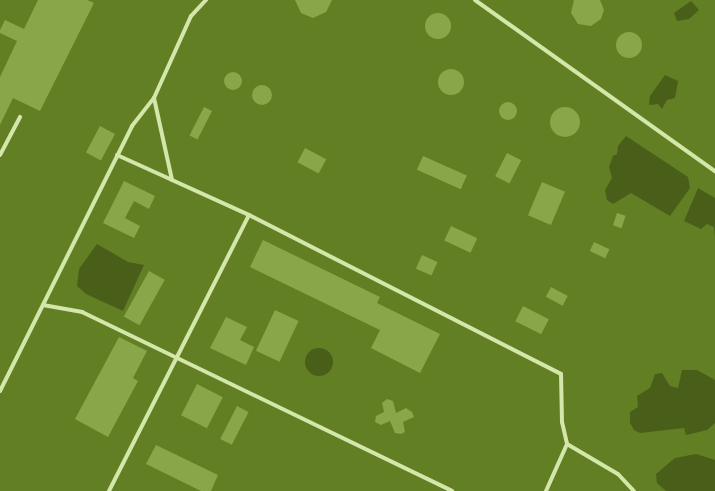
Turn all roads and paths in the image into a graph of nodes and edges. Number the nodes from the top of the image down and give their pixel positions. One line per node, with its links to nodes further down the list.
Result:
1 (206, 0): 3 (lane)
2 (475, 0): 7 (lane)
3 (154, 98): 6 (lane); 8 (lane)
4 (20, 117): 5 (lane)
5 (0, 155)
6 (117, 155): 8 (lane); 10 (lane)
7 (715, 171)
8 (172, 180): 9 (lane)
9 (250, 215): 11 (lane); 13 (lane)
10 (43, 305): 11 (lane); 12 (lane)
11 (178, 356): 14 (lane); 15 (lane)
12 (0, 392)
13 (567, 444): 16 (lane); 17 (lane)
14 (109, 491)
15 (452, 491)
16 (546, 491)
17 (634, 491)

